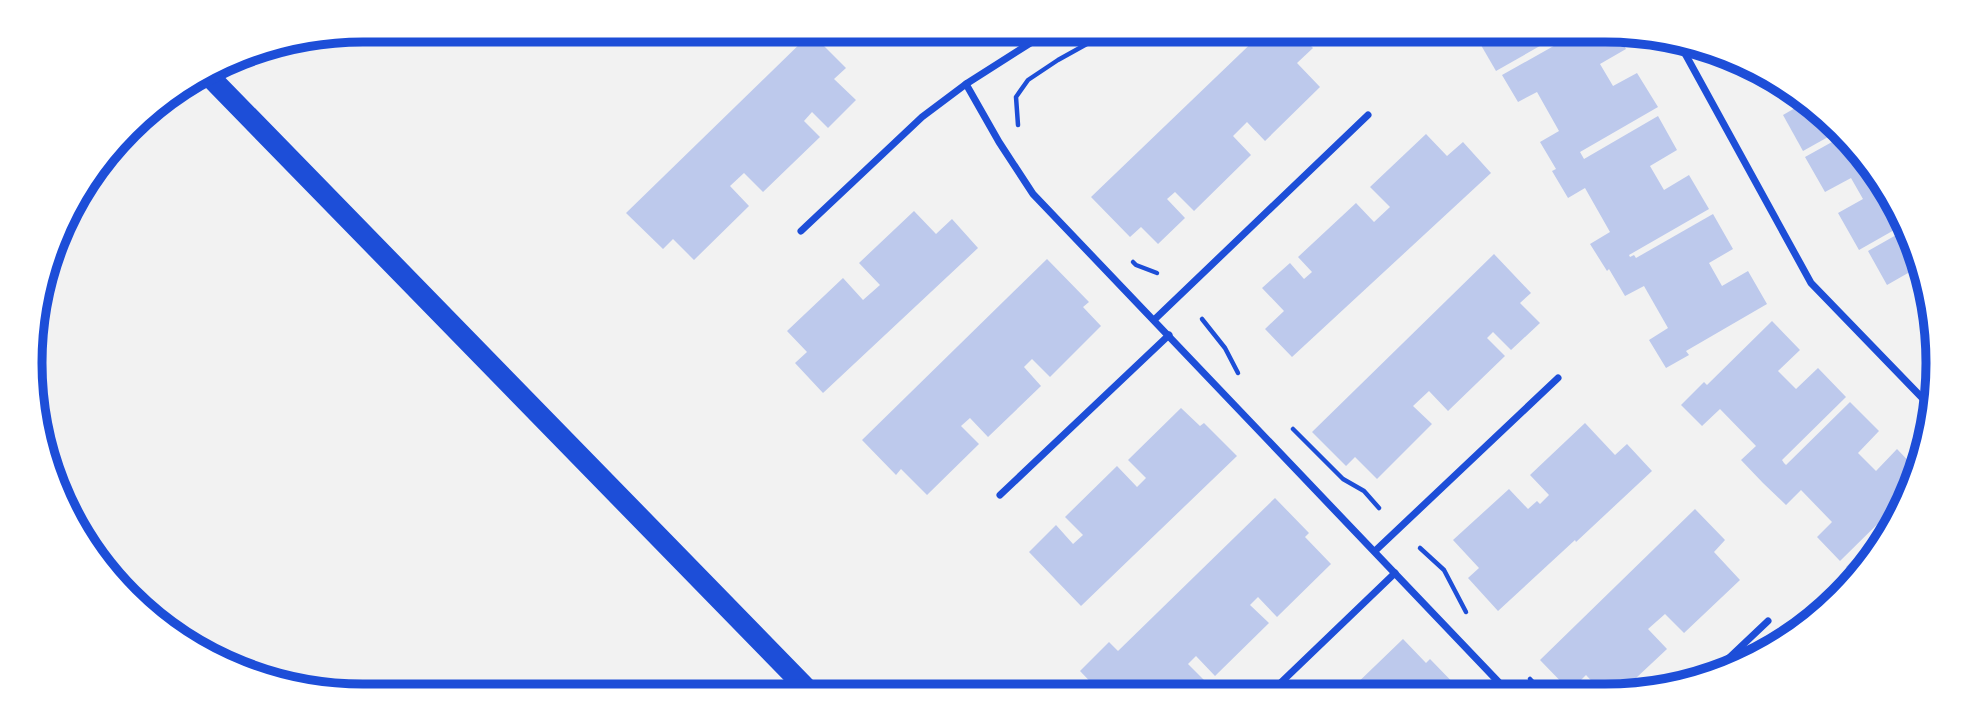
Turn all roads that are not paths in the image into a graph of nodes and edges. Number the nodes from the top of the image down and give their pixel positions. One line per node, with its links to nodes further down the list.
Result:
1 (1032, 42): 4 (street)
2 (1685, 52): 10 (street)
3 (212, 80): 16 (highway)
4 (966, 84): 6 (street); 7 (street)
5 (1368, 114): 7 (street)
6 (801, 231)
7 (1154, 320): 8 (street)
8 (1170, 335): 11 (street); 12 (street)
9 (1558, 378): 12 (street)
10 (1924, 399)
11 (1000, 495)
12 (1375, 551): 13 (street)
13 (1395, 573): 17 (street); 18 (street)
14 (1768, 621): 15 (street)
15 (1726, 661)
16 (802, 684)
17 (1279, 684)
18 (1500, 684)

